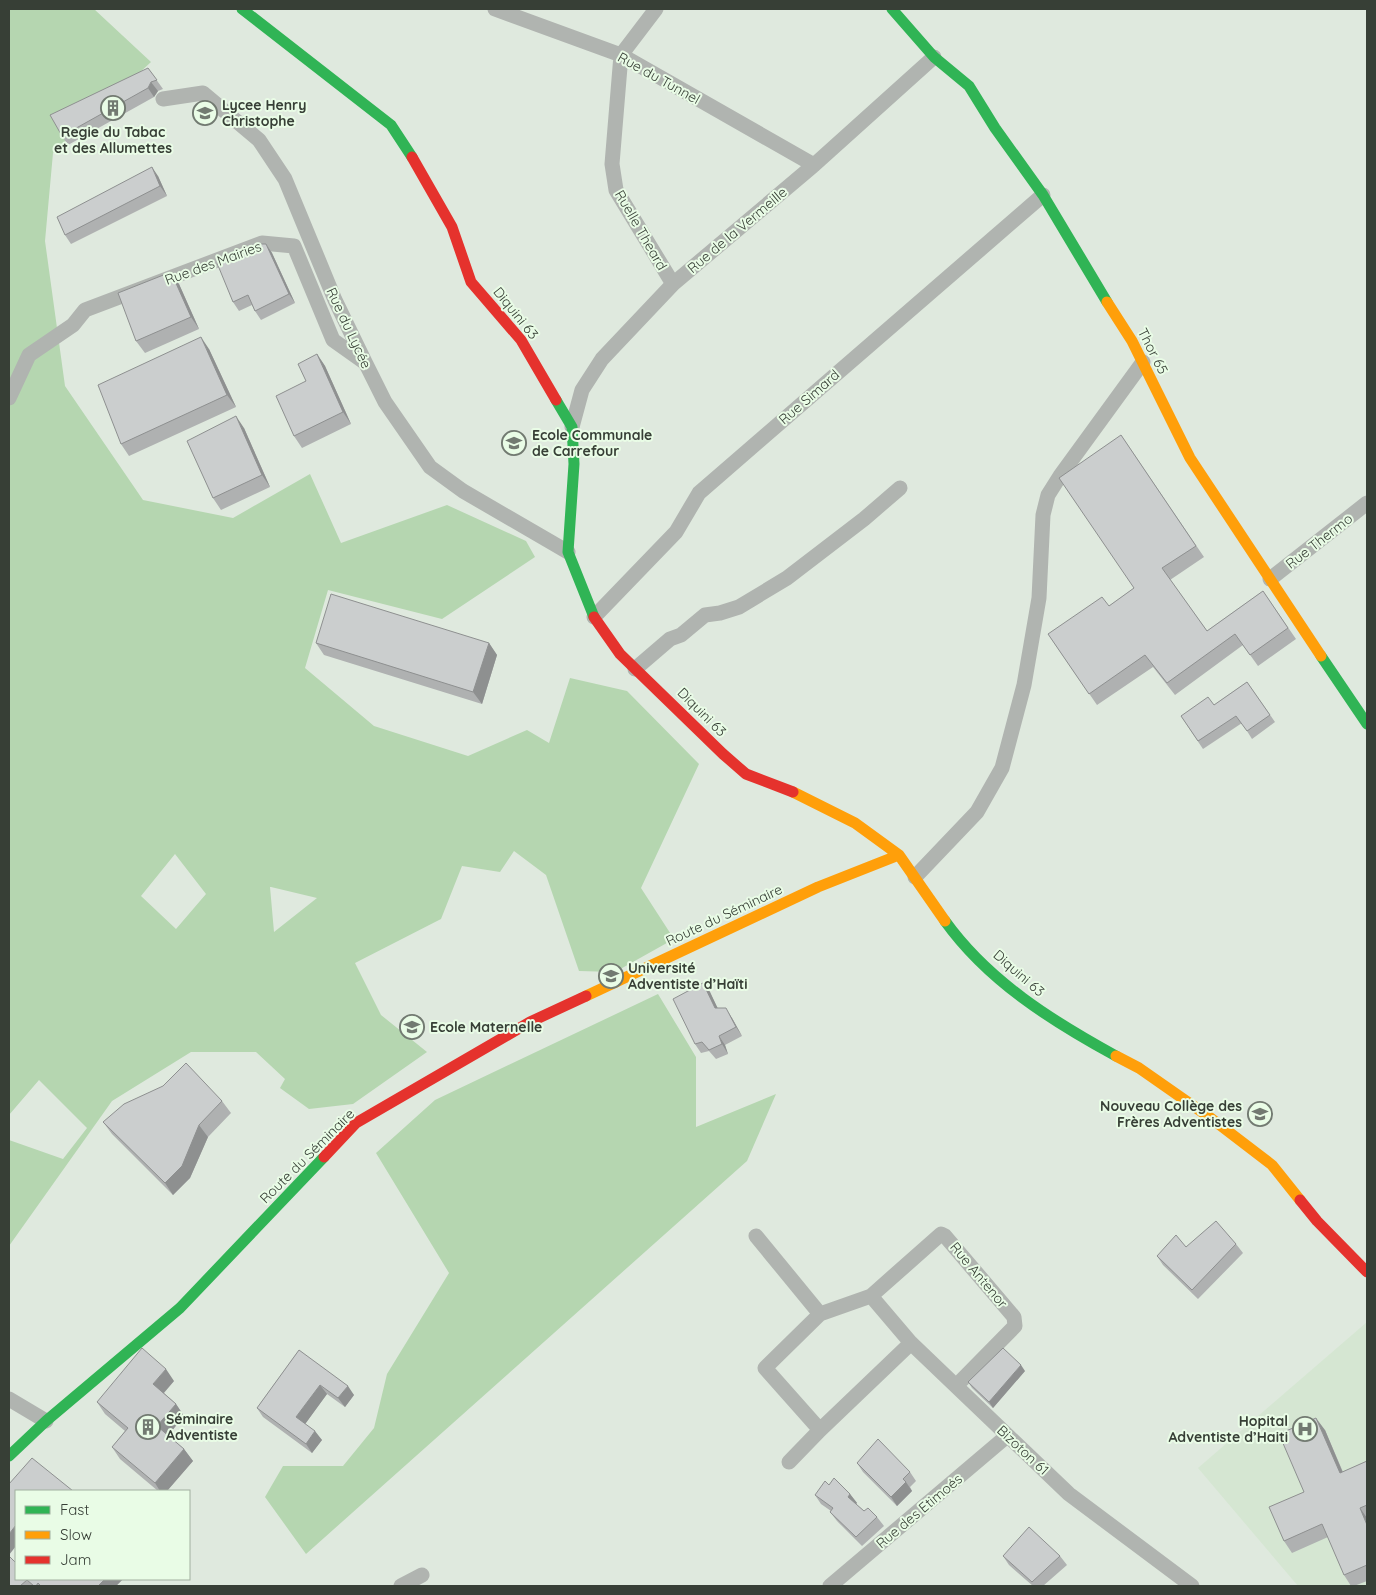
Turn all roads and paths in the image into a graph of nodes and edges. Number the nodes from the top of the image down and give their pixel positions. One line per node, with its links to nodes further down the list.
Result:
1 (242, 9): 14 (street, Diquini 63)
2 (495, 9): 5 (street, Rue du Tunnel)
3 (656, 9): 5 (street)
4 (892, 9): 6 (street, Thor 65)
5 (621, 56): 8 (street, Rue du Tunnel); 10 (street, Ruelle Theard)
6 (934, 57): 8 (street, Rue de la Vermeille); 9 (street, Thor 65)
7 (163, 99): 11 (street, Rue du Lycée)
8 (814, 164): 10 (street, Rue de la Vermeille)
9 (1043, 195): 12 (street, Thor 65); 19 (street, Rue Simard)
10 (673, 284): 14 (street, Rue de la Vermeille)
11 (365, 362): 13 (street, Rue des Mairies); 17 (street, Rue du Lycée)
12 (1143, 362): 18 (street, Thor 65); 23 (street)
13 (9, 398)
14 (572, 427): 17 (street, Diquini 63)
15 (900, 488): 20 (street)
16 (1367, 503): 18 (street, Rue Thermo)
17 (568, 552): 19 (street, Diquini 63)
18 (1270, 579): 21 (street, Thor 65)
19 (594, 617): 20 (street, Diquini 63)
20 (635, 669): 22 (street, Diquini 63)
21 (1367, 724)
22 (899, 855): 23 (street, Diquini 63); 31 (street, Route du Séminaire)
23 (915, 877): 25 (street, Diquini 63)
24 (756, 1236): 27 (street)
25 (1367, 1272)
26 (871, 1296): 27 (street); 28 (street, Bizoton 61); 29 (street, Rue Antenor)
27 (820, 1314): 32 (street)
28 (911, 1343): 29 (street, Bizoton 61); 32 (street)
29 (956, 1386): 33 (street, Bizoton 61)
30 (9, 1398): 31 (street)
31 (46, 1421): 34 (street, Route du Séminaire)
32 (820, 1430): 35 (street)
33 (1007, 1436): 38 (street, Rue des Etimoés); 39 (street, Bizoton 61)
34 (9, 1456)
35 (789, 1462)
36 (422, 1575): 37 (street)
37 (401, 1586)
38 (830, 1586)
39 (1192, 1586)

